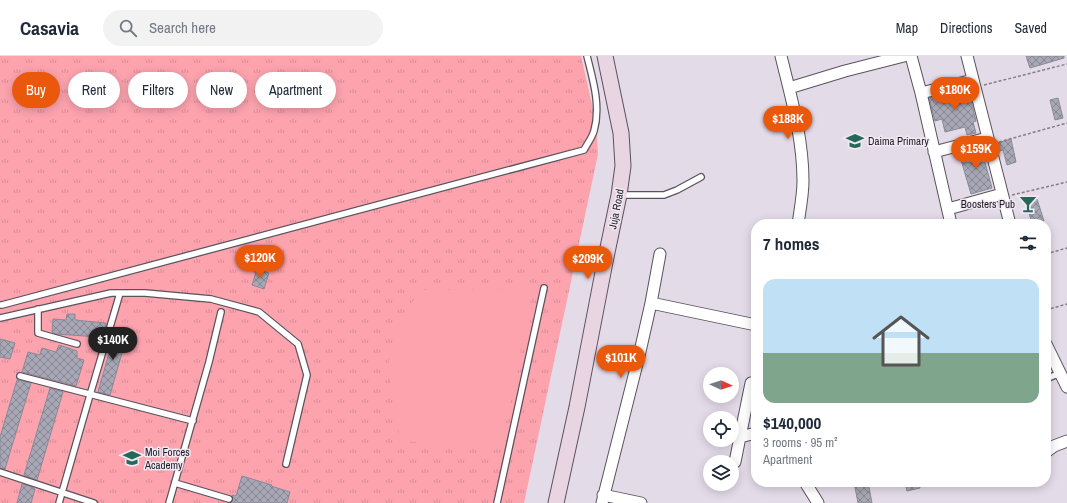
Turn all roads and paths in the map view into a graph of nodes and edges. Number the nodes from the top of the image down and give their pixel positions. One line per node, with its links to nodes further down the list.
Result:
1 (587, 56): 30 (lane)
2 (605, 56): 17 (main road, Juja Road)
3 (780, 56): 10 (street)
4 (904, 56): 7 (street)
5 (911, 56): 11 (street)
6 (967, 56): 9 (street)
7 (877, 59): 10 (street)
8 (1067, 64): 9 (path)
9 (974, 83): 11 (street); 13 (street)
10 (789, 88): 20 (street)
11 (921, 93): 14 (street)
12 (1067, 123): 13 (path)
13 (988, 141): 14 (street); 18 (street)
14 (934, 152): 19 (street)
15 (701, 177): 17 (lane)
16 (1067, 182): 18 (path)
17 (619, 195): 61 (main road, Juja Road)
18 (1002, 196): 19 (street); 22 (street)
19 (948, 209): 21 (street)
20 (799, 219)
21 (950, 219)
22 (1009, 219)
23 (1067, 248): 24 (path)
24 (1051, 253)
25 (660, 254): 28 (street)
26 (544, 288): 60 (lane)
27 (120, 293): 31 (lane); 43 (lane); 50 (lane)
28 (651, 303): 35 (street); 56 (street)
29 (1067, 304): 32 (path)
30 (0, 305)
31 (38, 309): 34 (lane); 36 (lane)
32 (1051, 309)
33 (222, 312): 44 (lane)
34 (0, 318)
35 (751, 324)
36 (77, 344)
37 (1051, 354): 38 (street)
38 (1060, 373): 40 (lane); 42 (street)
39 (20, 376): 43 (lane)
40 (1051, 377)
41 (751, 383): 46 (street)
42 (1067, 387)
43 (90, 395): 44 (lane); 54 (lane)
44 (192, 422): 52 (lane)
45 (751, 434): 46 (street)
46 (740, 436): 49 (street)
47 (1067, 441): 48 (street)
48 (1051, 448)
49 (736, 455)
50 (286, 464)
51 (0, 472): 54 (lane)
52 (175, 483): 55 (lane); 59 (lane)
53 (807, 487): 63 (street)
54 (62, 492): 57 (lane); 58 (lane)
55 (229, 499)
56 (602, 499): 62 (street)
57 (59, 503)
58 (94, 503)
59 (169, 503)
60 (497, 503)
61 (556, 503)
62 (641, 503)
63 (818, 503)

